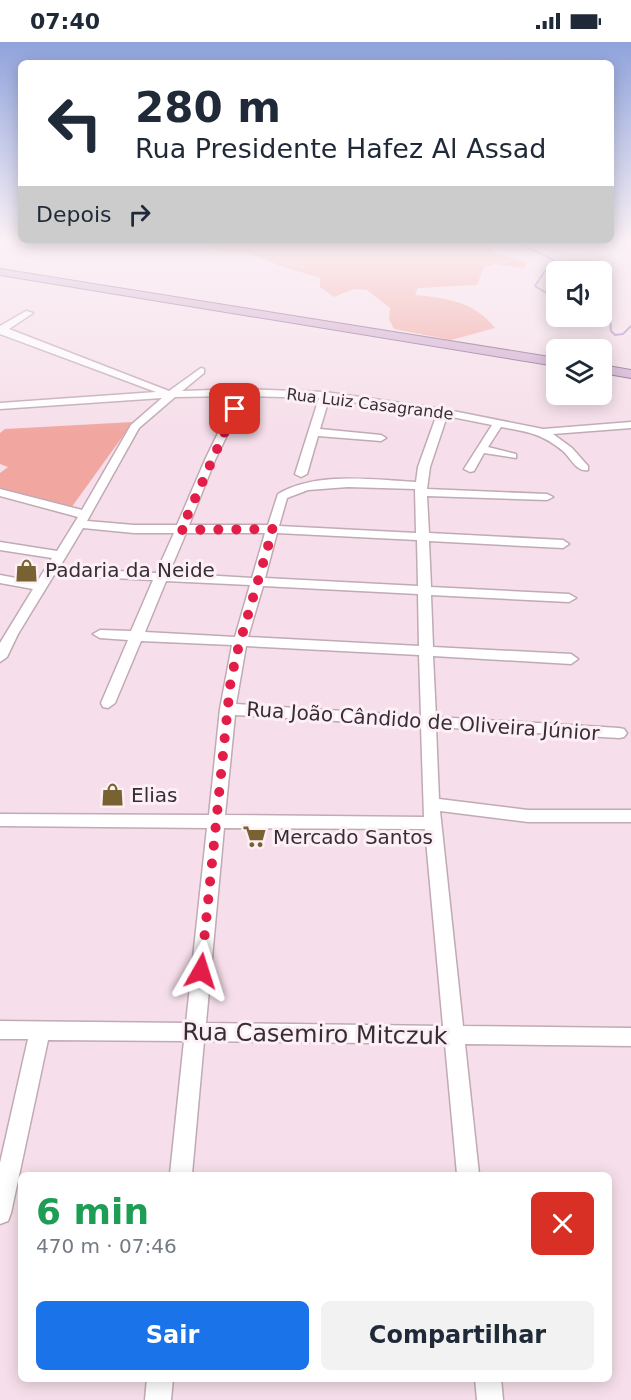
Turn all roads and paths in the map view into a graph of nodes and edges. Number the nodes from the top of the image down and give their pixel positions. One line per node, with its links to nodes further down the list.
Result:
1 (212, 306): 4 (main road)
2 (29, 313): 3 (street)
3 (1, 330): 9 (street)
4 (546, 360)
5 (201, 371): 9 (street)
6 (612, 371): 7 (main road)
7 (631, 374)
8 (243, 392): 9 (street, Rua Luiz Casagrande); 10 (street, Rua Luiz Casagrande); 28 (street)
9 (171, 394): 11 (street, Rua Luiz Casagrande); 26 (street)
10 (325, 395): 12 (street, Rua Luiz Casagrande); 15 (street)
11 (0, 406)
12 (443, 412): 13 (street, Rua Luiz Casagrande); 23 (street)
13 (498, 424): 16 (street, Rua Luiz Casagrande); 18 (street)
14 (631, 425): 16 (street, Rua Luiz Casagrande)
15 (313, 432): 17 (street); 22 (street)
16 (543, 432): 20 (street)
17 (381, 438)
18 (482, 450): 19 (street); 21 (street)
19 (512, 456)
20 (584, 468)
21 (470, 469)
22 (301, 474)
23 (421, 489): 25 (street); 27 (street); 29 (street)
24 (0, 492): 26 (street)
25 (547, 497)
26 (82, 519): 28 (street); 32 (street)
27 (273, 529): 28 (street); 29 (street); 36 (street)
28 (181, 530): 34 (street)
29 (423, 537): 30 (street); 38 (street)
30 (563, 544)
31 (0, 546): 32 (street)
32 (60, 555): 33 (street)
33 (50, 571): 34 (street); 37 (street)
34 (161, 577): 36 (street); 41 (street)
35 (0, 579): 37 (street)
36 (258, 582): 38 (street); 42 (street)
37 (40, 586): 44 (street)
38 (424, 591): 39 (street); 43 (street)
39 (569, 598)
40 (100, 634): 41 (street)
41 (136, 636): 42 (street); 46 (street)
42 (241, 641): 43 (street); 47 (street)
43 (426, 651): 45 (street); 48 (street)
44 (0, 657)
45 (571, 659)
46 (108, 703)
47 (227, 709): 48 (street, Rua João Cândido de Oliveira Júnior); 53 (street)
48 (429, 721): 49 (street, Rua João Cândido de Oliveira Júnior); 50 (street)
49 (619, 733)
50 (431, 804): 51 (street); 54 (street)
51 (631, 816)
52 (0, 820): 53 (street)
53 (216, 822): 54 (street); 57 (street)
54 (433, 823): 58 (street)
55 (0, 1030): 56 (street, Rua Casemiro Mitczuk)
56 (40, 1030): 57 (street, Rua Casemiro Mitczuk); 62 (street)
57 (195, 1032): 58 (street, Rua Casemiro Mitczuk); 60 (street)
58 (454, 1035): 59 (street, Rua Casemiro Mitczuk); 61 (street)
59 (631, 1037)
60 (181, 1172)
61 (468, 1172)
62 (0, 1213)
63 (160, 1382): 65 (street)
64 (488, 1382): 66 (street)
65 (158, 1400)
66 (490, 1400)

